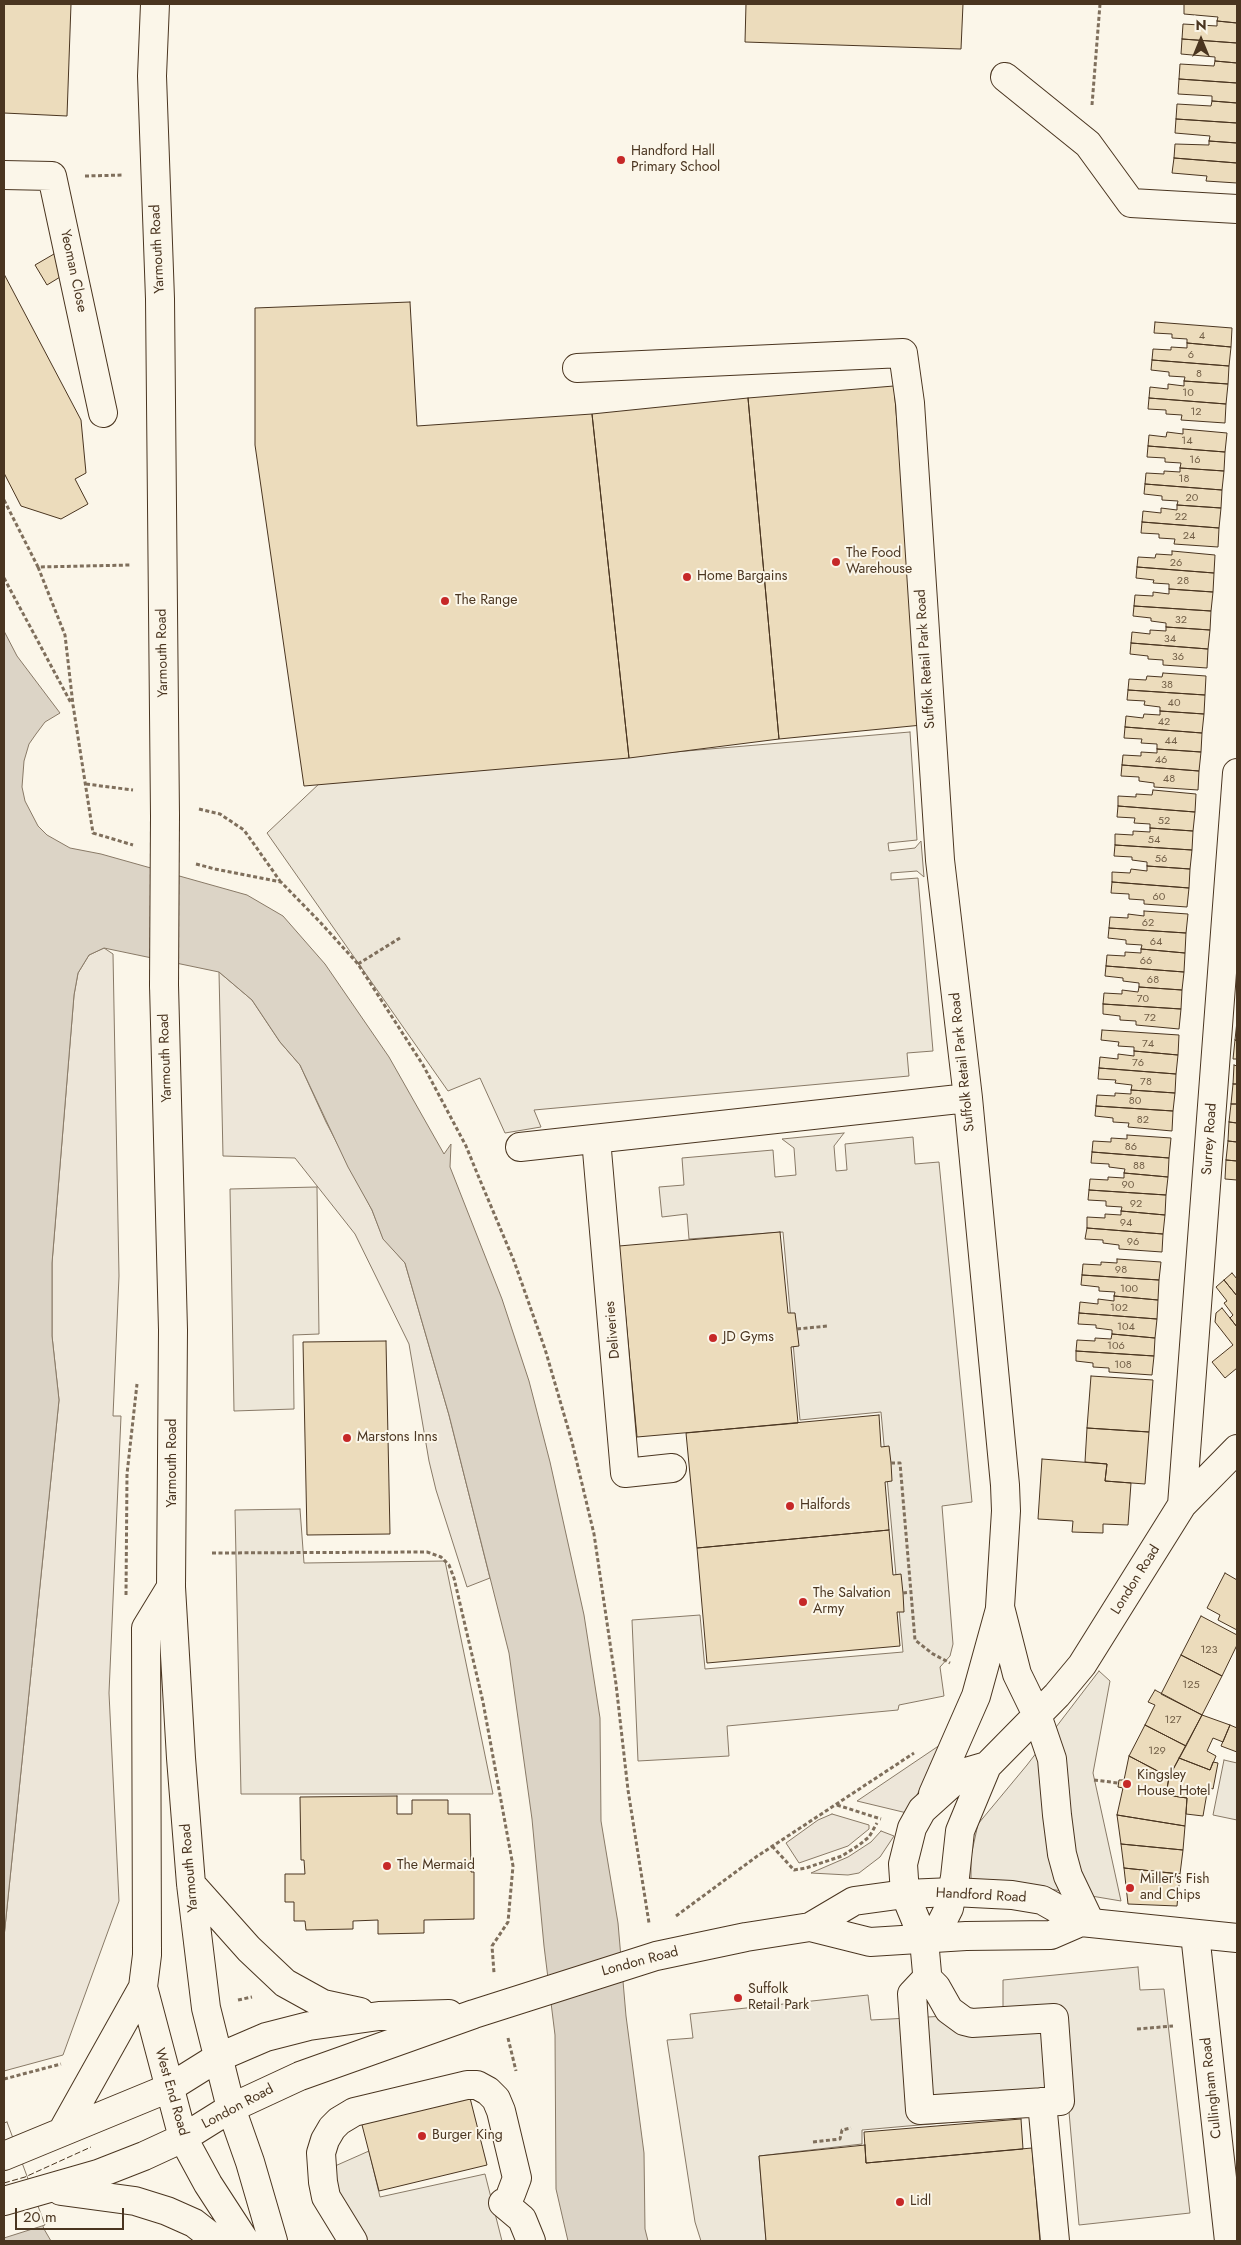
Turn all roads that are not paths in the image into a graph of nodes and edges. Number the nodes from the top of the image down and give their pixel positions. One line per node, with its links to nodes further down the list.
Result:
1 (155, 4): 14 (main road, Yarmouth Road, bridge)
2 (1004, 77): 4 (main road)
3 (4, 175): 6 (main road, Yeoman Close)
4 (1237, 209)
5 (577, 368): 8 (main road, Suffolk Retail Park Road)
6 (103, 413)
7 (1237, 773): 13 (main road, Surrey Road)
8 (968, 1098): 9 (main road); 15 (main road, Suffolk Retail Park Road)
9 (596, 1139): 10 (main road); 12 (main road, Deliveries)
10 (520, 1147)
11 (1237, 1449): 13 (main road, London Road)
12 (672, 1468)
13 (1182, 1505): 16 (main road, London Road)
14 (171, 1588): 19 (main road, Yarmouth Road); 28 (main road)
15 (1000, 1607): 16 (main road, Suffolk Retail Park Road); 18 (main road)
16 (1037, 1715): 17 (main road, London Road); 22 (main road)
17 (986, 1766): 18 (main road, London Road); 20 (main road, London Road)
18 (930, 1803): 21 (main road, London Road)
19 (191, 1884): 30 (main road); 31 (main road, Yarmouth Road)
20 (953, 1892): 21 (main road, Handford Road); 22 (main road, Handford Road); 26 (main road, London Road)
21 (905, 1894): 23 (main road, London Road); 26 (main road, London Road)
22 (1086, 1922): 24 (main road, Handford Road); 26 (main road)
23 (810, 1927): 26 (main road, London Road); 29 (main road, London Road)
24 (1194, 1934): 25 (main road, Handford Road); 46 (main road, Cullingham Road)
25 (1237, 1938)
26 (924, 1940): 27 (main road)
27 (927, 1978): 33 (main road); 33 (main road)
28 (143, 1988): 32 (main road, West End Road); 35 (main road)
29 (474, 2014): 30 (main road, London Road); 34 (main road, London Road)
30 (379, 2016): 31 (main road, London Road)
31 (217, 2058): 32 (main road, London Road); 34 (main road, Yarmouth Road)
32 (169, 2088): 35 (main road, London Road); 36 (main road, West End Road)
33 (1042, 2102): 45 (main road)
34 (231, 2108): 36 (main road, London Road); 42 (main road)
35 (63, 2130): 37 (main road, London Road)
36 (184, 2138): 38 (main road, London Road); 41 (main road, West End Road)
37 (11, 2153)
38 (37, 2190): 39 (main road, London Road); 40 (main road)
39 (4, 2201)
40 (217, 2241)
41 (245, 2241)
42 (273, 2241)
43 (353, 2241): 44 (main road)
44 (531, 2241)
45 (1055, 2241)
46 (1229, 2241)

